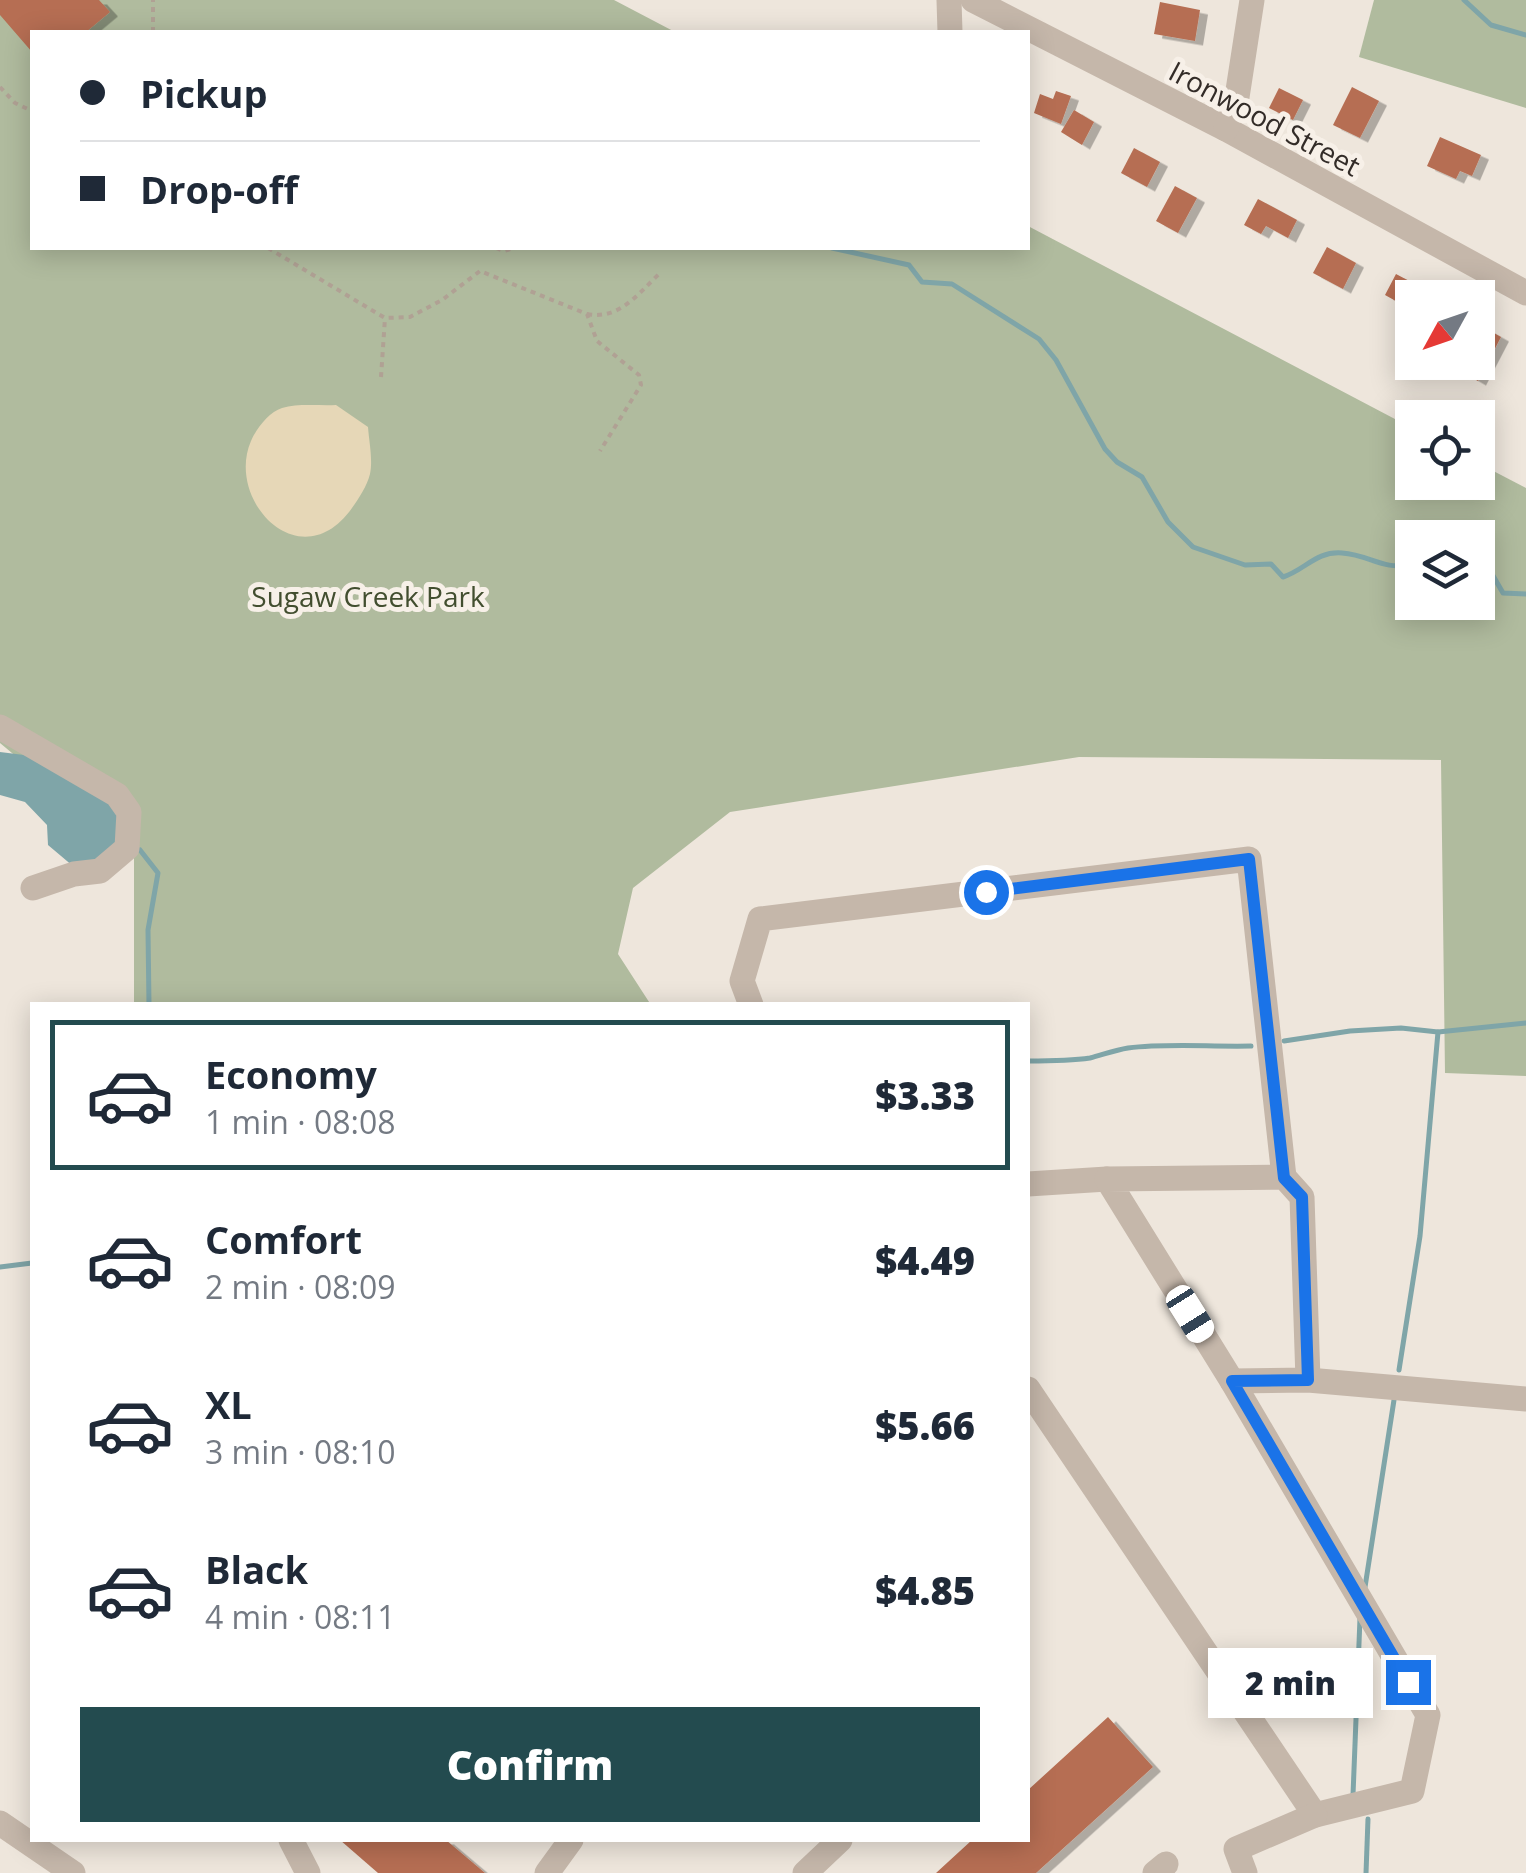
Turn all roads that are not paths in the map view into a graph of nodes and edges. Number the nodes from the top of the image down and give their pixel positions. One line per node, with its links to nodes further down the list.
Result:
1 (950, 0): 4 (street)
2 (973, 0): 5 (street, Ironwood Street)
3 (1252, 0): 5 (street)
4 (950, 30)
5 (1226, 129): 6 (street, Ironwood Street)
6 (1526, 293)
7 (0, 727): 8 (street)
8 (32, 888)
9 (750, 1002): 10 (street)
10 (1284, 1178): 11 (street); 13 (street)
11 (1107, 1179): 12 (street); 14 (street)
12 (1030, 1184)
13 (1308, 1380): 14 (street); 16 (street)
14 (1232, 1381): 17 (street)
15 (1030, 1393): 17 (street)
16 (1526, 1399)
17 (1315, 1815): 28 (street)
18 (0, 1823): 19 (street)
19 (30, 1837)
20 (292, 1842): 25 (street)
21 (570, 1842): 26 (street)
22 (838, 1842): 27 (street)
23 (51, 1847): 24 (street)
24 (73, 1873)
25 (308, 1873)
26 (547, 1873)
27 (805, 1873)
28 (1245, 1873)

